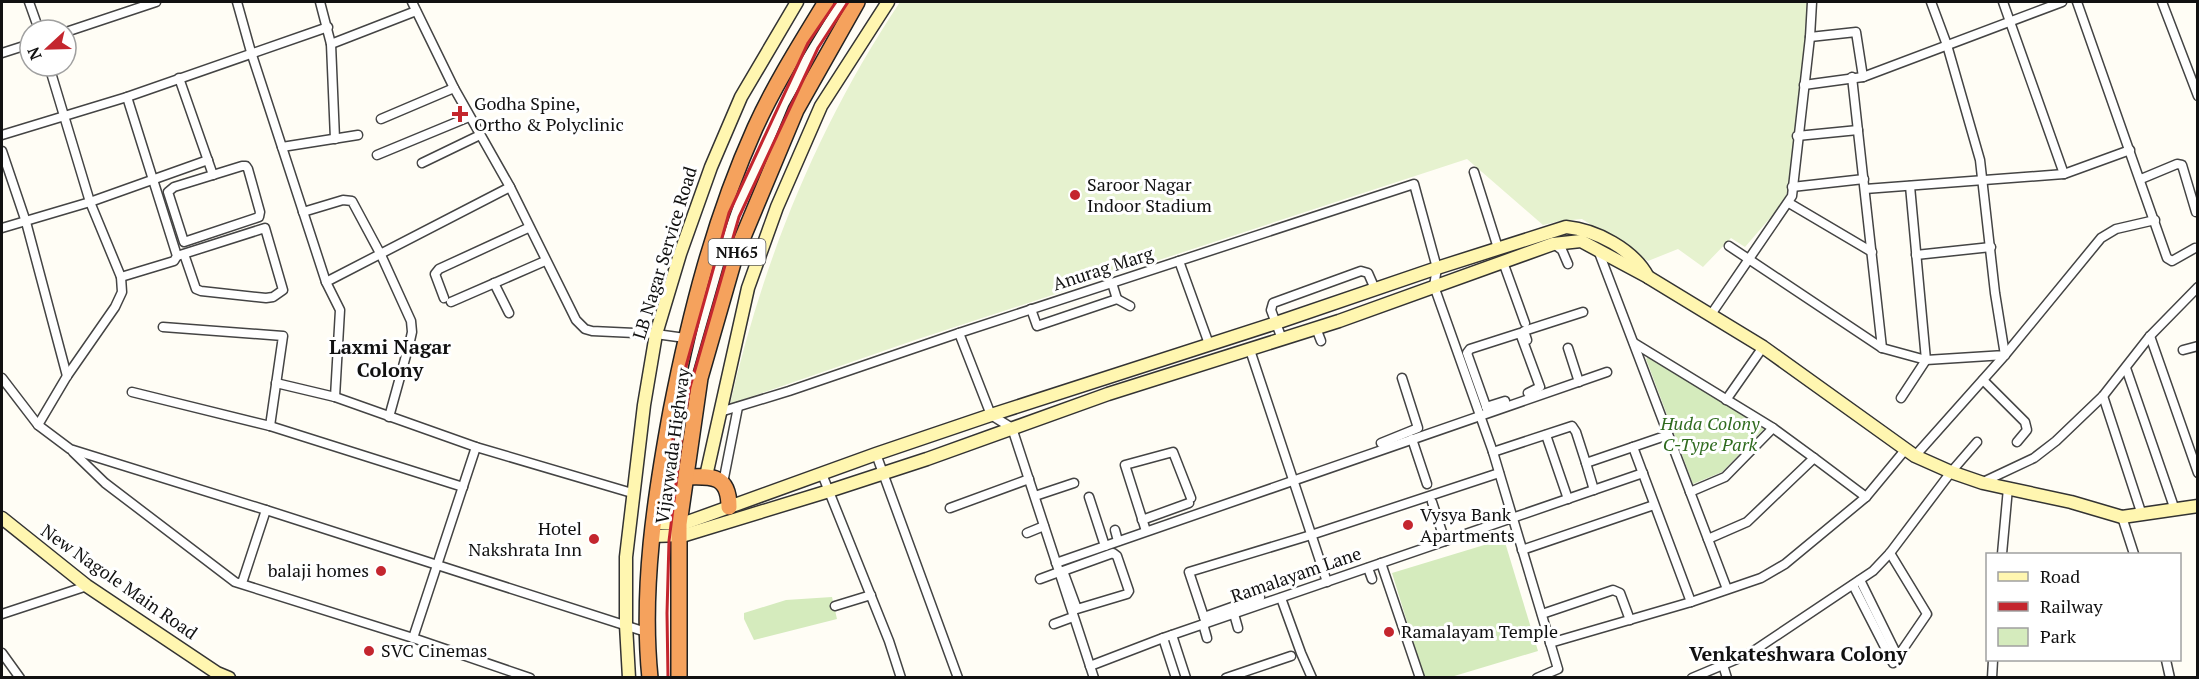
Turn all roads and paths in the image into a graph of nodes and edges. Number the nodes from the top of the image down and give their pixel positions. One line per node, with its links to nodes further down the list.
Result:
1 (29, 2): 17 (street)
2 (156, 2): 19 (street)
3 (237, 2): 25 (street)
4 (320, 2): 20 (street)
5 (412, 2): 16 (street)
6 (796, 2): 109 (street, LB Nagar Service Road)
7 (826, 2): 74 (highway, Vijaywada Highway / NH65)
8 (857, 2): 83 (highway, Vijaywada Highway / NH65)
9 (888, 2): 141 (street)
10 (1812, 2): 21 (street)
11 (1931, 2): 23 (street)
12 (2003, 2): 18 (street)
13 (2062, 2): 18 (street)
14 (2077, 2): 46 (street)
15 (2162, 2): 27 (street)
16 (416, 11): 22 (street); 33 (street)
17 (35, 18)
18 (2010, 21): 23 (street); 53 (street)
19 (78, 28)
20 (329, 29): 22 (street); 25 (street)
21 (1810, 37): 29 (street); 32 (street)
22 (332, 44): 44 (street)
23 (1947, 45): 29 (street); 58 (street)
24 (18, 48): 26 (street)
25 (251, 52): 31 (street); 45 (street)
26 (2, 53)
27 (2194, 75): 34 (street)
28 (1852, 77): 29 (street); 32 (street); 39 (street)
29 (1863, 77)
30 (52, 78): 36 (street)
31 (179, 78): 35 (street); 49 (street)
32 (1804, 85): 43 (street)
33 (454, 88): 37 (street); 38 (street)
34 (2198, 96)
35 (127, 97): 36 (street); 57 (street)
36 (63, 116): 40 (street); 64 (street)
37 (469, 117): 42 (street); 48 (street)
38 (381, 119)
39 (1858, 130): 43 (street); 55 (street)
40 (2, 135)
41 (358, 135): 44 (street)
42 (480, 135): 50 (street); 60 (street)
43 (1797, 136): 61 (street)
44 (335, 139): 45 (street)
45 (282, 147): 66 (street)
46 (2130, 150): 53 (street); 56 (street)
47 (2, 151): 69 (street)
48 (377, 155)
49 (208, 160): 52 (street); 54 (street)
50 (422, 163)
51 (1474, 172): 76 (street)
52 (170, 174): 57 (street); 62 (street)
53 (2064, 174): 58 (street)
54 (213, 175): 62 (street); 62 (street)
55 (1864, 179): 61 (street); 63 (street)
56 (2140, 179): 67 (street); 68 (street)
57 (153, 180): 64 (street); 80 (street)
58 (1984, 182): 59 (street); 75 (street)
59 (1910, 186): 63 (street); 82 (street)
60 (510, 187): 71 (street); 81 (street)
61 (1792, 187): 65 (street)
62 (174, 188)
63 (1865, 189): 79 (street)
64 (90, 202): 69 (street); 91 (street)
65 (1789, 203): 79 (street); 84 (street)
66 (303, 212): 81 (street); 92 (street)
67 (2196, 212)
68 (2155, 220): 77 (street); 122 (street)
69 (26, 222): 70 (street); 127 (street)
70 (2, 228)
71 (528, 228): 85 (street); 93 (street)
72 (1551, 238): 76 (street); 78 (street); 87 (street); 88 (street); 90 (street)
73 (1729, 246): 84 (street)
74 (709, 247): 83 (highway); 111 (highway, Vijaywada Highway / NH65)
75 (1991, 247): 82 (street); 122 (street)
76 (1498, 248): 89 (street)
77 (2195, 248)
78 (1598, 249): 90 (street); 114 (street)
79 (1872, 252): 119 (street)
80 (181, 255): 80 (street); 91 (street)
81 (381, 255): 92 (street); 144 (street)
82 (1916, 255): 123 (street)
83 (735, 256): 170 (highway, Vijaywada Highway / NH65)
84 (1750, 260): 103 (street); 119 (street)
85 (545, 261): 93 (street); 109 (street)
86 (1179, 261): 89 (street, Anurag Marg); 94 (street, Anurag Marg); 115 (street)
87 (1503, 262): 95 (street); 105 (street)
88 (1568, 264)
89 (1437, 268): 95 (street); 97 (street)
90 (1648, 276): 103 (street)
91 (121, 277): 127 (street)
92 (326, 282): 137 (street)
93 (494, 283): 102 (street)
94 (1112, 283): 98 (street); 100 (street, Anurag Marg)
95 (1434, 286): 107 (street); 142 (street)
96 (2198, 287): 110 (street)
97 (1375, 289): 104 (street); 104 (street)
98 (1118, 299): 99 (street); 100 (street)
99 (1130, 306)
100 (1031, 309): 108 (street, Anurag Marg)
101 (1582, 312): 135 (street)
102 (509, 313)
103 (1710, 316): 117 (street)
104 (1276, 323): 112 (street); 115 (street)
105 (1525, 323)
106 (162, 327): 133 (street)
107 (1316, 328): 112 (street); 113 (street)
108 (959, 333): 140 (street, Anurag Marg); 143 (street)
109 (656, 334): 111 (street); 182 (street, LB Nagar Service Road)
110 (2150, 336): 125 (street); 167 (street)
111 (685, 338): 204 (highway, Vijaywada Highway / NH65)
112 (1282, 339): 120 (street)
113 (1321, 341)
114 (1634, 343): 139 (street); 150 (street)
115 (1209, 344): 124 (street)
116 (2198, 346): 121 (street)
117 (1763, 347): 139 (street); 159 (street)
118 (1568, 348): 132 (street)
119 (1882, 348): 123 (street)
120 (1250, 350): 131 (street); 172 (street)
121 (2183, 350)
122 (2005, 355): 123 (street); 130 (street)
123 (1926, 360): 138 (street)
124 (1144, 364): 131 (street); 143 (street)
125 (2127, 368): 136 (street); 195 (street)
126 (1607, 372): 132 (street)
127 (67, 376): 145 (street)
128 (2, 378): 145 (street)
129 (1402, 378): 154 (street)
130 (1983, 380): 153 (street); 159 (street)
131 (1149, 381): 147 (street)
132 (1579, 382): 135 (street)
133 (276, 383): 137 (street); 146 (street)
134 (132, 392): 146 (street)
135 (1544, 393): 142 (street)
136 (2103, 396): 175 (street); 197 (street)
137 (335, 397): 144 (street)
138 (1901, 398)
139 (1726, 400): 148 (street)
140 (738, 407): 141 (street, Anurag Marg); 173 (street)
141 (720, 412): 169 (street)
142 (1485, 412): 142 (street); 151 (street); 158 (street)
143 (991, 416): 147 (street); 160 (street)
144 (389, 417): 155 (street)
145 (38, 426): 157 (street)
146 (270, 426): 177 (street)
147 (1012, 428): 164 (street); 171 (street)
148 (1773, 428): 161 (street); 181 (street)
149 (1546, 435): 158 (street); 162 (street); 187 (street)
150 (1668, 435): 156 (street); 181 (street)
151 (1412, 439): 154 (street); 176 (street)
152 (1977, 442): 163 (street)
153 (2017, 442)
154 (1386, 443): 172 (street)
155 (476, 447): 177 (street); 182 (street)
156 (1632, 447): 162 (street); 166 (street)
157 (70, 449): 194 (street); 227 (street)
158 (1493, 452): 165 (street)
159 (1910, 453): 163 (street); 186 (street)
160 (876, 454): 164 (street); 168 (street)
161 (1814, 458): 186 (street); 210 (street)
162 (1586, 463): 179 (street)
163 (1951, 472): 175 (street); 215 (street)
164 (883, 473): 180 (street); 264 (street)
165 (1499, 473): 201 (street); 209 (street)
166 (1643, 473): 179 (street, Ramalayam Lane); 190 (street)
167 (2198, 473)
168 (822, 474): 180 (street); 183 (street)
169 (706, 476): 170 (highway); 173 (highway)
170 (686, 477): 205 (highway, Vijaywada Highway / NH65)
171 (1029, 479): 184 (street); 193 (street)
172 (1293, 480): 200 (street); 209 (street)
173 (723, 483): 192 (highway)
174 (1074, 483): 184 (street)
175 (1983, 483): 178 (street)
176 (1426, 484)
177 (463, 487): 220 (street)
178 (2008, 488): 198 (street); 216 (street)
179 (1594, 490): 187 (street, Ramalayam Lane)
180 (829, 491): 196 (street); 230 (street)
181 (1690, 492): 210 (street)
182 (632, 493): 243 (street, LB Nagar Service Road)
183 (757, 496): 192 (street); 196 (street)
184 (1035, 496): 203 (street)
185 (1089, 497): 213 (street)
186 (1866, 497): 229 (street)
187 (1568, 500): 201 (street, Ramalayam Lane)
188 (1188, 502): 200 (street); 202 (street); 202 (street)
189 (1432, 502): 212 (street)
190 (1654, 505): 214 (street); 233 (street)
191 (2198, 506): 195 (street)
192 (729, 507): 205 (street)
193 (950, 508)
194 (266, 510): 220 (street); 227 (street)
195 (2175, 510): 197 (street)
196 (761, 513): 205 (street)
197 (2142, 515): 198 (street)
198 (2122, 517): 217 (street)
199 (2, 518): 228 (street, New Nagole Main Road)
200 (1188, 518): 207 (street)
201 (1513, 518): 212 (street, Ramalayam Lane); 214 (street)
202 (1142, 520): 207 (street)
203 (1044, 526): 208 (street); 221 (street)
204 (652, 530): 205 (street); 245 (highway, Vijaywada Highway / NH65)
205 (679, 530): 262 (highway, Vijaywada Highway / NH65)
206 (1115, 530): 211 (street)
207 (1146, 531): 211 (street)
208 (1027, 533)
209 (1311, 535): 225 (street); 241 (street)
210 (1708, 539): 229 (street)
211 (1118, 541): 213 (street)
212 (1445, 542): 219 (street, Ramalayam Lane)
213 (1105, 546): 218 (street)
214 (1522, 550): 238 (street)
215 (1890, 553): 226 (street); 226 (street)
216 (2002, 553)
217 (2133, 553)
218 (1079, 560): 218 (street); 221 (street)
219 (1381, 563): 222 (street, Ramalayam Lane); 270 (street)
220 (437, 567): 243 (street); 247 (street)
221 (1058, 567): 223 (street); 239 (street)
222 (1368, 568): 224 (street); 225 (street, Ramalayam Lane)
223 (1040, 579)
224 (1372, 579)
225 (1327, 582): 232 (street, Ramalayam Lane)
226 (1857, 582): 254 (street); 255 (street)
227 (242, 583): 247 (street)
228 (87, 586): 237 (street); 258 (street, New Nagole Main Road)
229 (1727, 589): 233 (street)
230 (871, 595): 235 (street); 263 (street)
231 (1260, 597): 234 (street)
232 (1281, 598): 234 (street, Ramalayam Lane); 269 (street)
233 (1690, 602): 240 (street)
234 (1247, 605): 236 (street, Ramalayam Lane)
235 (834, 606)
236 (1231, 612): 241 (street, Ramalayam Lane); 244 (street)
237 (2, 614)
238 (1542, 614): 240 (street); 249 (street)
239 (1073, 616): 242 (street); 256 (street)
240 (1630, 620): 249 (street)
241 (1204, 621): 246 (street, Ramalayam Lane); 248 (street)
242 (1054, 624)
243 (626, 625): 245 (street); 260 (street, LB Nagar Service Road)
244 (1238, 628)
245 (649, 634): 261 (highway, Vijaywada Highway / NH65)
246 (1167, 637): 256 (street, Ramalayam Lane); 266 (street); 267 (street)
247 (413, 638): 259 (street)
248 (1207, 638)
249 (1550, 643): 271 (street)
250 (2, 653): 257 (street)
251 (1291, 657): 268 (street)
252 (1993, 661): 274 (street)
253 (2166, 661): 275 (street)
254 (1893, 663)
255 (1723, 665): 272 (street); 273 (street)
256 (1090, 666): 265 (street)
257 (20, 678)
258 (229, 678)
259 (530, 678)
260 (629, 678)
261 (650, 678)
262 (679, 678)
263 (901, 678)
264 (958, 678)
265 (1094, 678)
266 (1176, 678)
267 (1186, 678)
268 (1226, 678)
269 (1312, 678)
270 (1420, 678)
271 (1537, 678)
272 (1692, 678)
273 (1727, 678)
274 (1992, 678)
275 (2170, 678)

